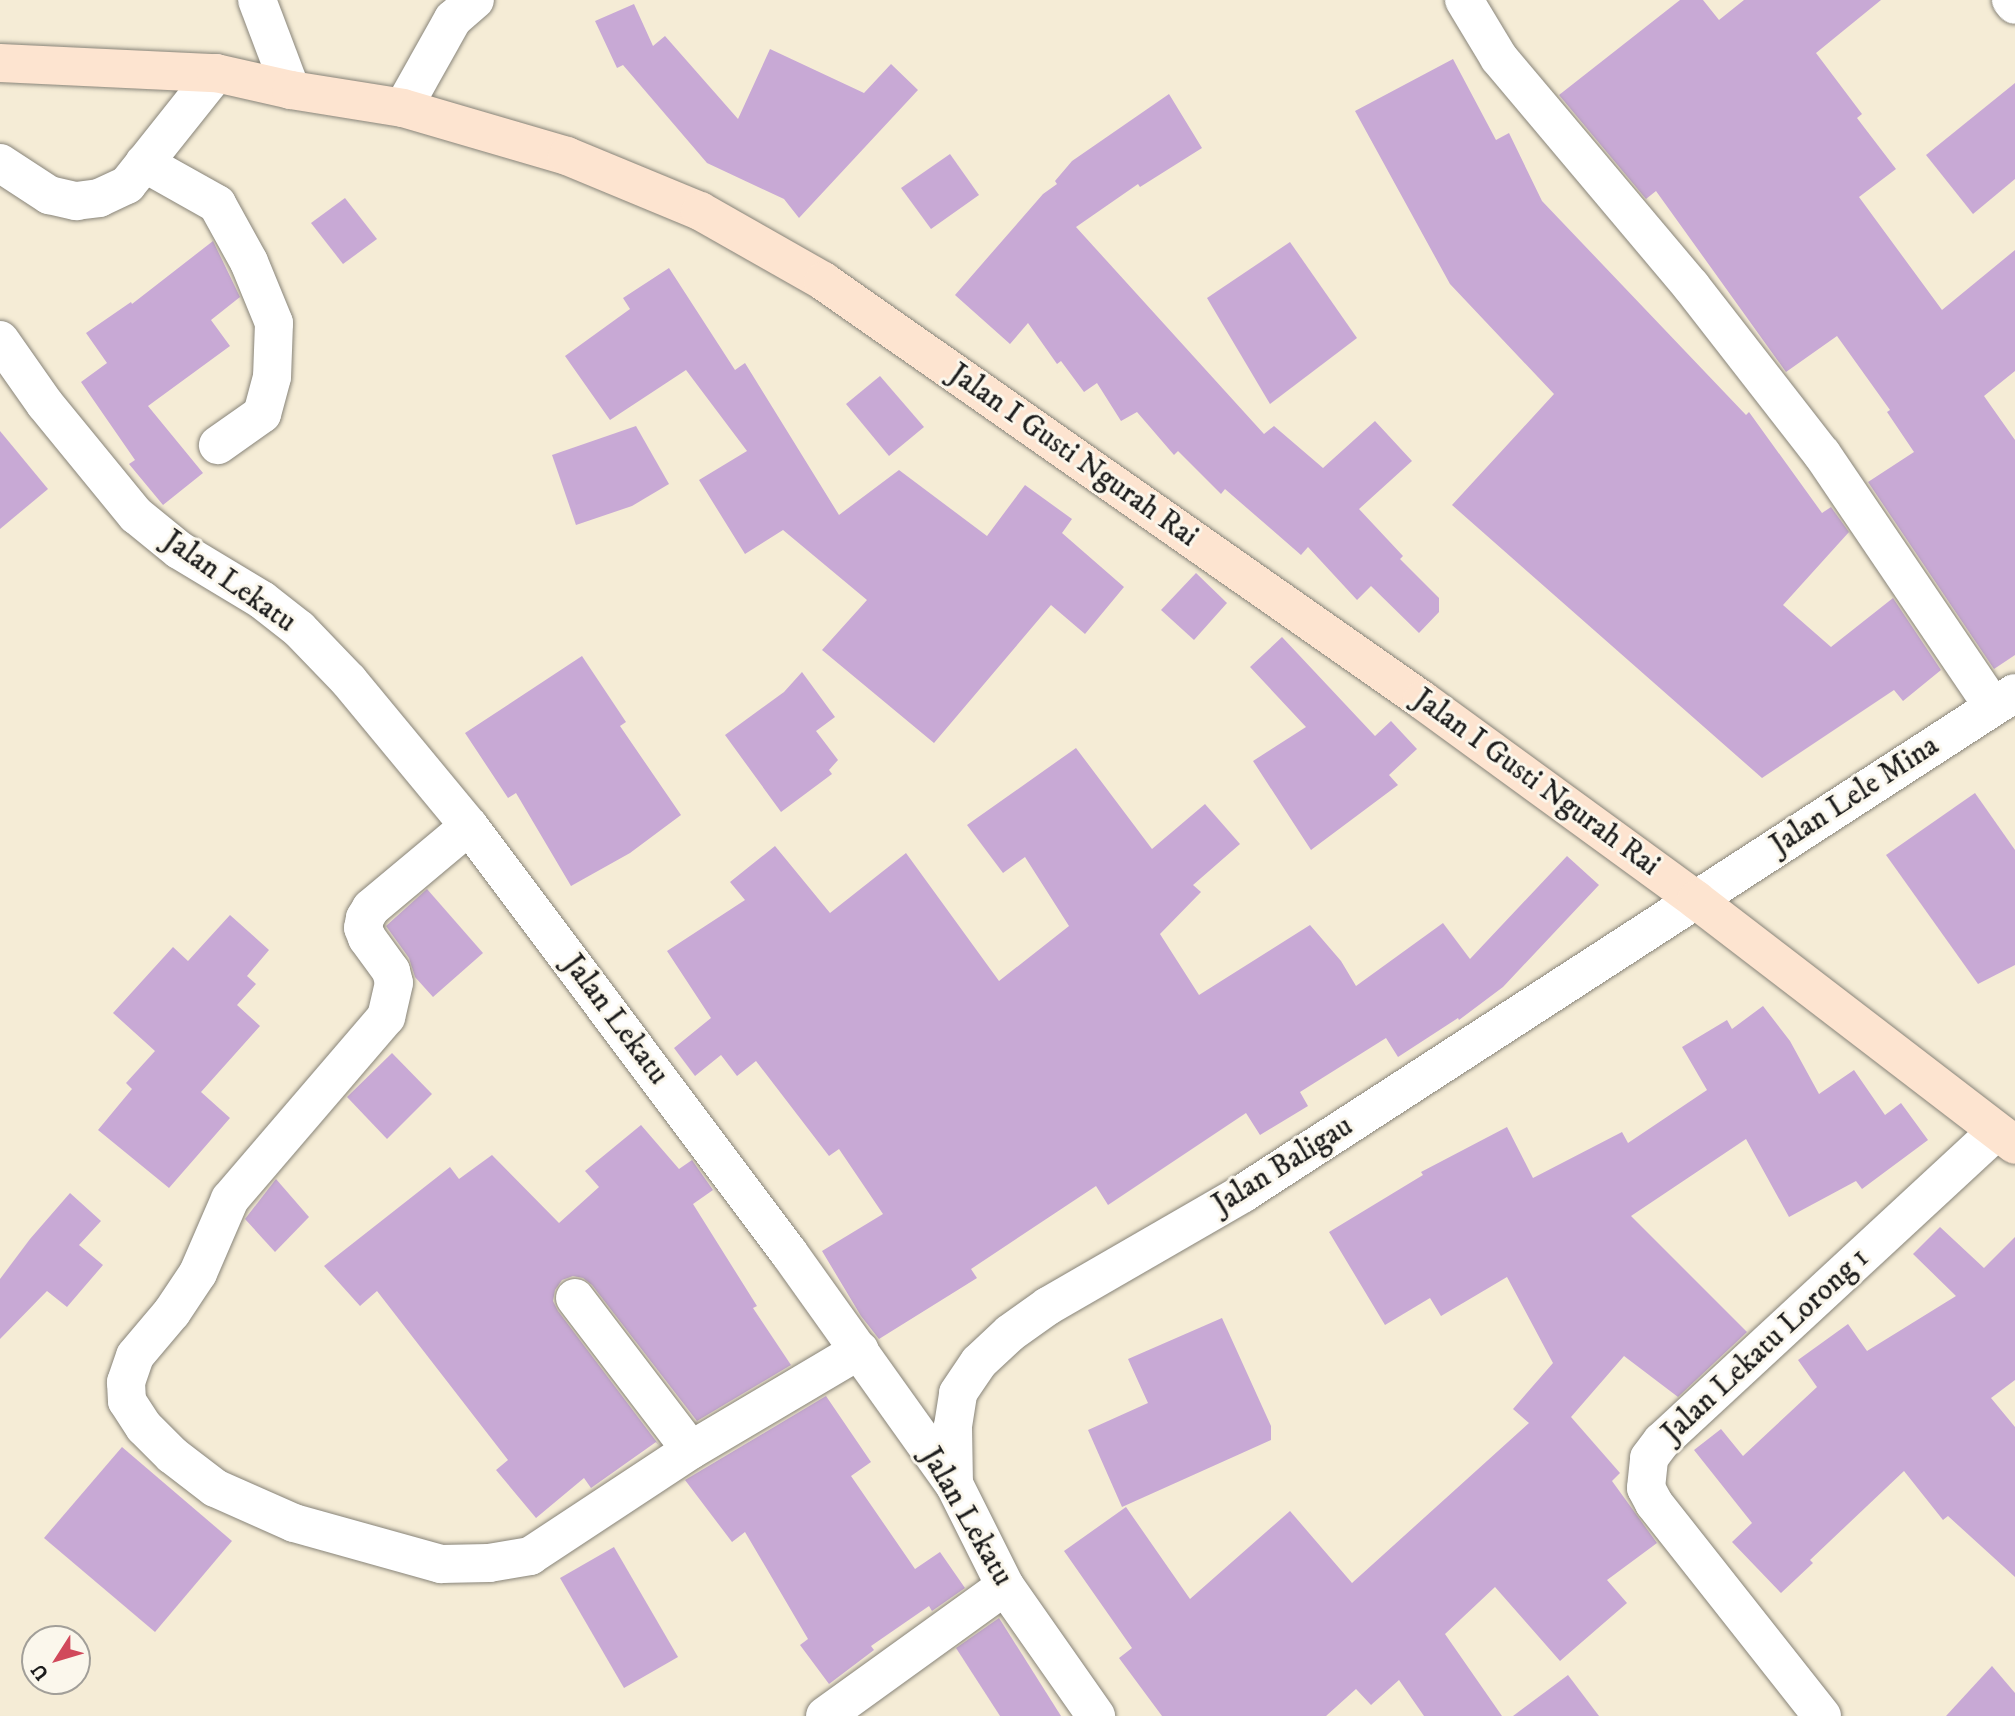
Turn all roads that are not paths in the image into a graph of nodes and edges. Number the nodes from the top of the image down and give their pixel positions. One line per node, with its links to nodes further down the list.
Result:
1 (257, 0): 8 (street)
2 (475, 0): 9 (street)
3 (1464, 0): 14 (street)
4 (2011, 0): 5 (street)
5 (2015, 5)
6 (0, 63): 7 (main road, Jalan I Gusti Ngurah Rai)
7 (216, 73): 8 (main road, Jalan I Gusti Ngurah Rai); 11 (street)
8 (290, 90): 9 (main road, Jalan I Gusti Ngurah Rai)
9 (403, 108): 16 (main road, Jalan I Gusti Ngurah Rai)
10 (0, 163): 11 (street)
11 (144, 163): 13 (street)
12 (0, 340): 15 (street, Jalan Lekatu)
13 (218, 445)
14 (2004, 700): 16 (street, Jalan Lele Mina)
15 (469, 826): 19 (street, Jalan Lekatu); 20 (street)
16 (1696, 900): 17 (main road, Jalan I Gusti Ngurah Rai); 21 (street, Jalan Baligau)
17 (2005, 1139): 25 (street, Jalan Lekatu Lorong 1)
18 (575, 1298): 20 (street)
19 (860, 1350): 20 (street); 21 (street, Jalan Lekatu)
20 (691, 1450)
21 (954, 1484): 22 (street, Jalan Lekatu)
22 (1005, 1586): 23 (street); 24 (street, Jalan Lekatu)
23 (825, 1716)
24 (1096, 1716)
25 (1822, 1716)

